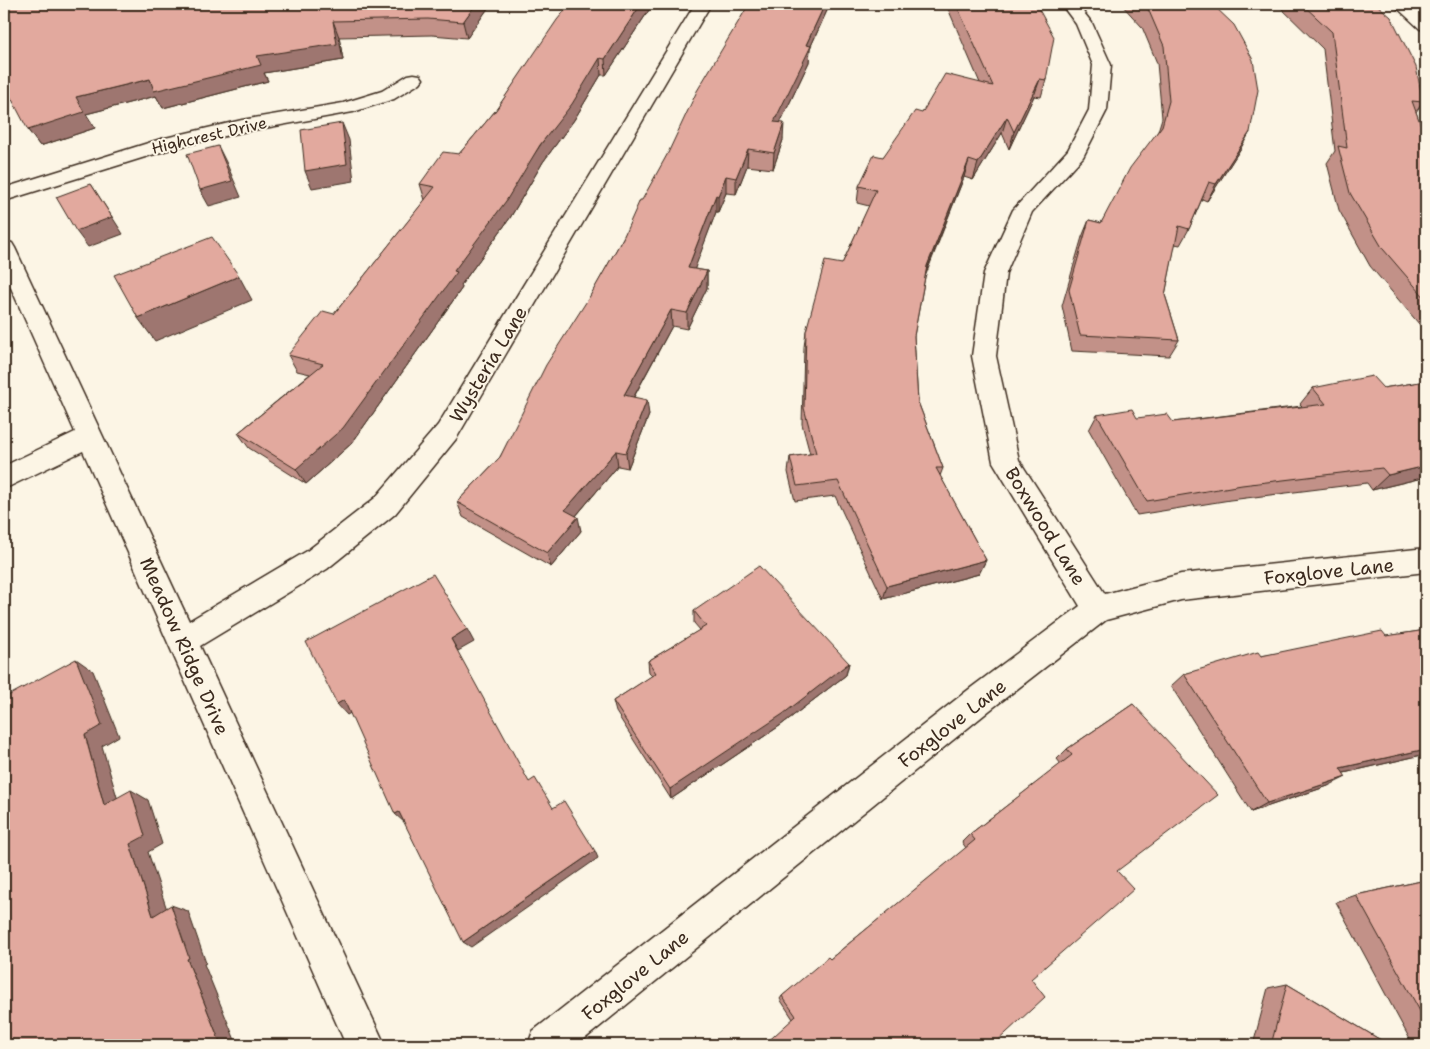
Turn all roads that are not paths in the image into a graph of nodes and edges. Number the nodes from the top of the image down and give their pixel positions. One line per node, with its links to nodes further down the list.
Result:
1 (703, 4): 12 (street, Wysteria Lane)
2 (1069, 4): 11 (street, Boxwood Lane)
3 (1401, 4): 4 (street)
4 (1426, 25)
5 (414, 79): 6 (street, Highcrest Drive)
6 (4, 195)
7 (4, 248): 8 (street, Meadow Ridge Drive)
8 (90, 436): 9 (street); 12 (street, Meadow Ridge Drive)
9 (4, 478)
10 (1426, 560): 11 (street, Foxglove Lane)
11 (1098, 609): 14 (street, Foxglove Lane)
12 (182, 640): 13 (street, Meadow Ridge Drive)
13 (366, 1045)
14 (546, 1045)

